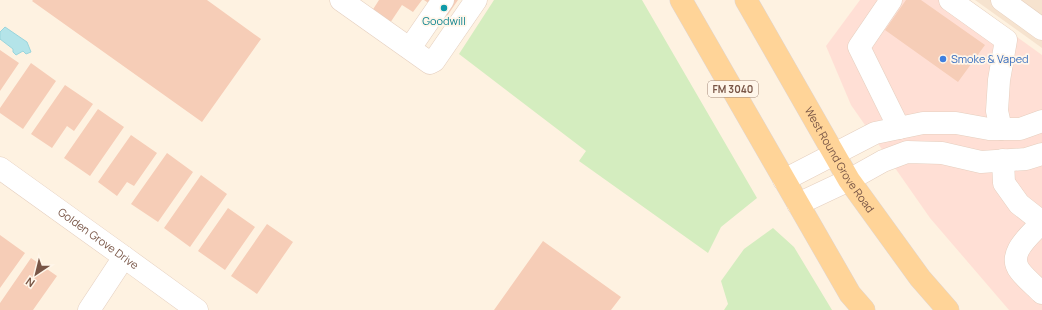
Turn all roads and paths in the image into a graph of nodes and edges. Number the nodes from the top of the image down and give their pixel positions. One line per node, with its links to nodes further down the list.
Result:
1 (342, 0): 10 (street)
2 (443, 0): 10 (street)
3 (476, 0): 10 (street)
4 (681, 0): 18 (main road, FM 3040)
5 (746, 0): 14 (main road, West Round Grove Road)
6 (891, 0): 12 (street)
7 (950, 0): 13 (street)
8 (1002, 0): 9 (street)
9 (1042, 29)
10 (410, 48)
11 (1042, 120): 13 (street)
12 (899, 128): 13 (street); 14 (street)
13 (1001, 129)
14 (835, 154): 18 (street); 19 (main road, West Round Grove Road)
15 (1042, 154): 16 (street)
16 (1003, 160): 19 (street); 21 (street)
17 (0, 168): 22 (street, Golden Grove Drive)
18 (784, 180): 20 (main road, FM 3040)
19 (849, 180): 20 (street); 27 (main road, West Round Grove Road)
20 (798, 204): 26 (main road, FM 3040)
21 (1042, 222): 23 (street)
22 (124, 257): 24 (street); 25 (street, Golden Grove Drive)
23 (1042, 293)
24 (89, 310)
25 (197, 310)
26 (864, 310)
27 (948, 310)

